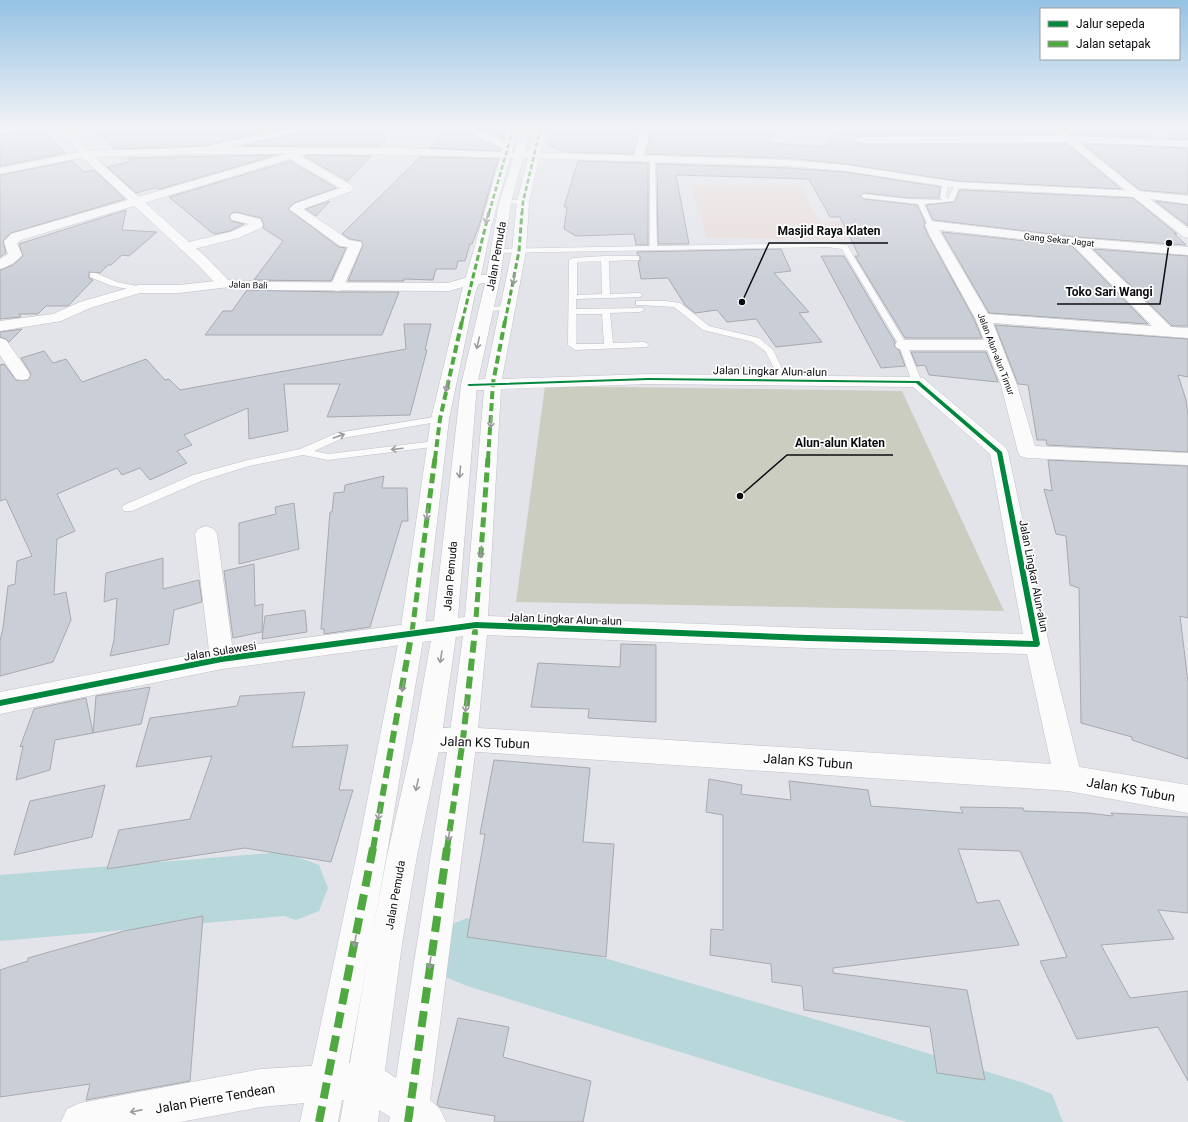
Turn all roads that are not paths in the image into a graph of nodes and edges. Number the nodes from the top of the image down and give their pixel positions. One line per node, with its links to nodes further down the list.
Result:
1 (111, 178): 14 (street, Jalan Bali)
2 (209, 178): 14 (street)
3 (332, 178): 30 (street)
4 (506, 178): 32 (street, one-way to 32)
5 (515, 178): 24 (street, Jalan Pemuda)
6 (652, 178): 22 (lane)
7 (911, 178): 9 (street)
8 (1117, 178): 11 (street)
9 (945, 183): 10 (street); 15 (lane)
10 (957, 185): 11 (street); 15 (lane)
11 (1136, 194): 13 (street); 19 (street)
12 (864, 196): 16 (lane)
13 (1188, 200)
14 (135, 201): 21 (street, Jalan Bali); 27 (street)
15 (947, 201): 16 (lane)
16 (920, 202): 18 (lane)
17 (236, 217): 21 (street)
18 (931, 225): 20 (street, Gang Sekar Jagat); 38 (street, Jalan Alun-alun Timur)
19 (1188, 234)
20 (1077, 242): 23 (street, Gang Sekar Jagat); 40 (street)
21 (186, 247): 29 (street, Jalan Bali)
22 (654, 248): 24 (lane); 44 (lane)
23 (1188, 250)
24 (508, 251): 32 (street, Jalan Pemuda); 32 (street, one-way to 32)
25 (604, 258): 26 (lane); 33 (lane); 34 (lane)
26 (636, 258)
27 (0, 265)
28 (93, 275): 31 (lane)
29 (224, 284): 30 (street, Jalan Bali); 31 (street)
30 (337, 287): 32 (street, Jalan Bali)
31 (140, 289): 39 (street)
32 (486, 294): 50 (street); 51 (street, Jalan Pemuda, one-way to 51); 52 (street, one-way to 52)
33 (606, 296): 34 (lane); 35 (lane)
34 (572, 297): 37 (lane)
35 (639, 303): 36 (lane); 48 (lane)
36 (606, 311): 37 (lane); 46 (lane)
37 (572, 312): 46 (lane)
38 (983, 318): 40 (street); 45 (street, Jalan Alun-alun Timur)
39 (0, 326)
40 (1166, 331): 41 (street)
41 (1188, 333)
42 (0, 343): 47 (street)
43 (644, 345): 46 (lane)
44 (904, 345): 45 (street); 49 (lane)
45 (994, 345): 56 (street, Jalan Alun-alun Timur)
46 (608, 346)
47 (22, 375)
48 (780, 381): 49 (street, Jalan Lingkar Alun-alun); 50 (street, Jalan Lingkar Alun-alun)
49 (918, 382): 55 (street)
50 (494, 383): 51 (street, Jalan Lingkar Alun-alun); 60 (street, one-way to 60)
51 (469, 384): 61 (street, Jalan Pemuda, one-way to 61)
52 (440, 419): 53 (street); 54 (lane, one-way to 52)
53 (436, 444): 54 (lane, one-way to 54); 62 (street, one-way to 62)
54 (303, 452): 58 (lane)
55 (999, 452): 56 (street); 63 (street, Jalan Lingkar Alun-alun)
56 (1027, 452): 57 (street)
57 (1188, 459)
58 (128, 508)
59 (206, 534): 64 (street)
60 (476, 625): 61 (street, Jalan Lingkar Alun-alun); 63 (street, Jalan Lingkar Alun-alun); 66 (street, one-way to 66)
61 (445, 629): 62 (street, Jalan Sulawesi); 67 (street, Jalan Pemuda, one-way to 67)
62 (412, 634): 64 (street, Jalan Sulawesi); 71 (street, one-way to 71)
63 (1037, 644): 68 (street)
64 (222, 659): 65 (street, Jalan Sulawesi)
65 (0, 703)
66 (463, 739): 67 (street, Jalan KS Tubun); 68 (street, Jalan KS Tubun); 72 (street, one-way to 72)
67 (427, 741): 70 (street, Jalan Pemuda, one-way to 70)
68 (1068, 778): 69 (street, Jalan KS Tubun)
69 (1188, 799)
70 (366, 1080): 71 (street, Jalan Pierre Tendean); 72 (street); 75 (street, Jalan Pemuda)
71 (327, 1083): 73 (street, Jalan Pierre Tendean, one-way to 73); 74 (street)
72 (415, 1117)
73 (80, 1122)
74 (319, 1122)
75 (360, 1122)

